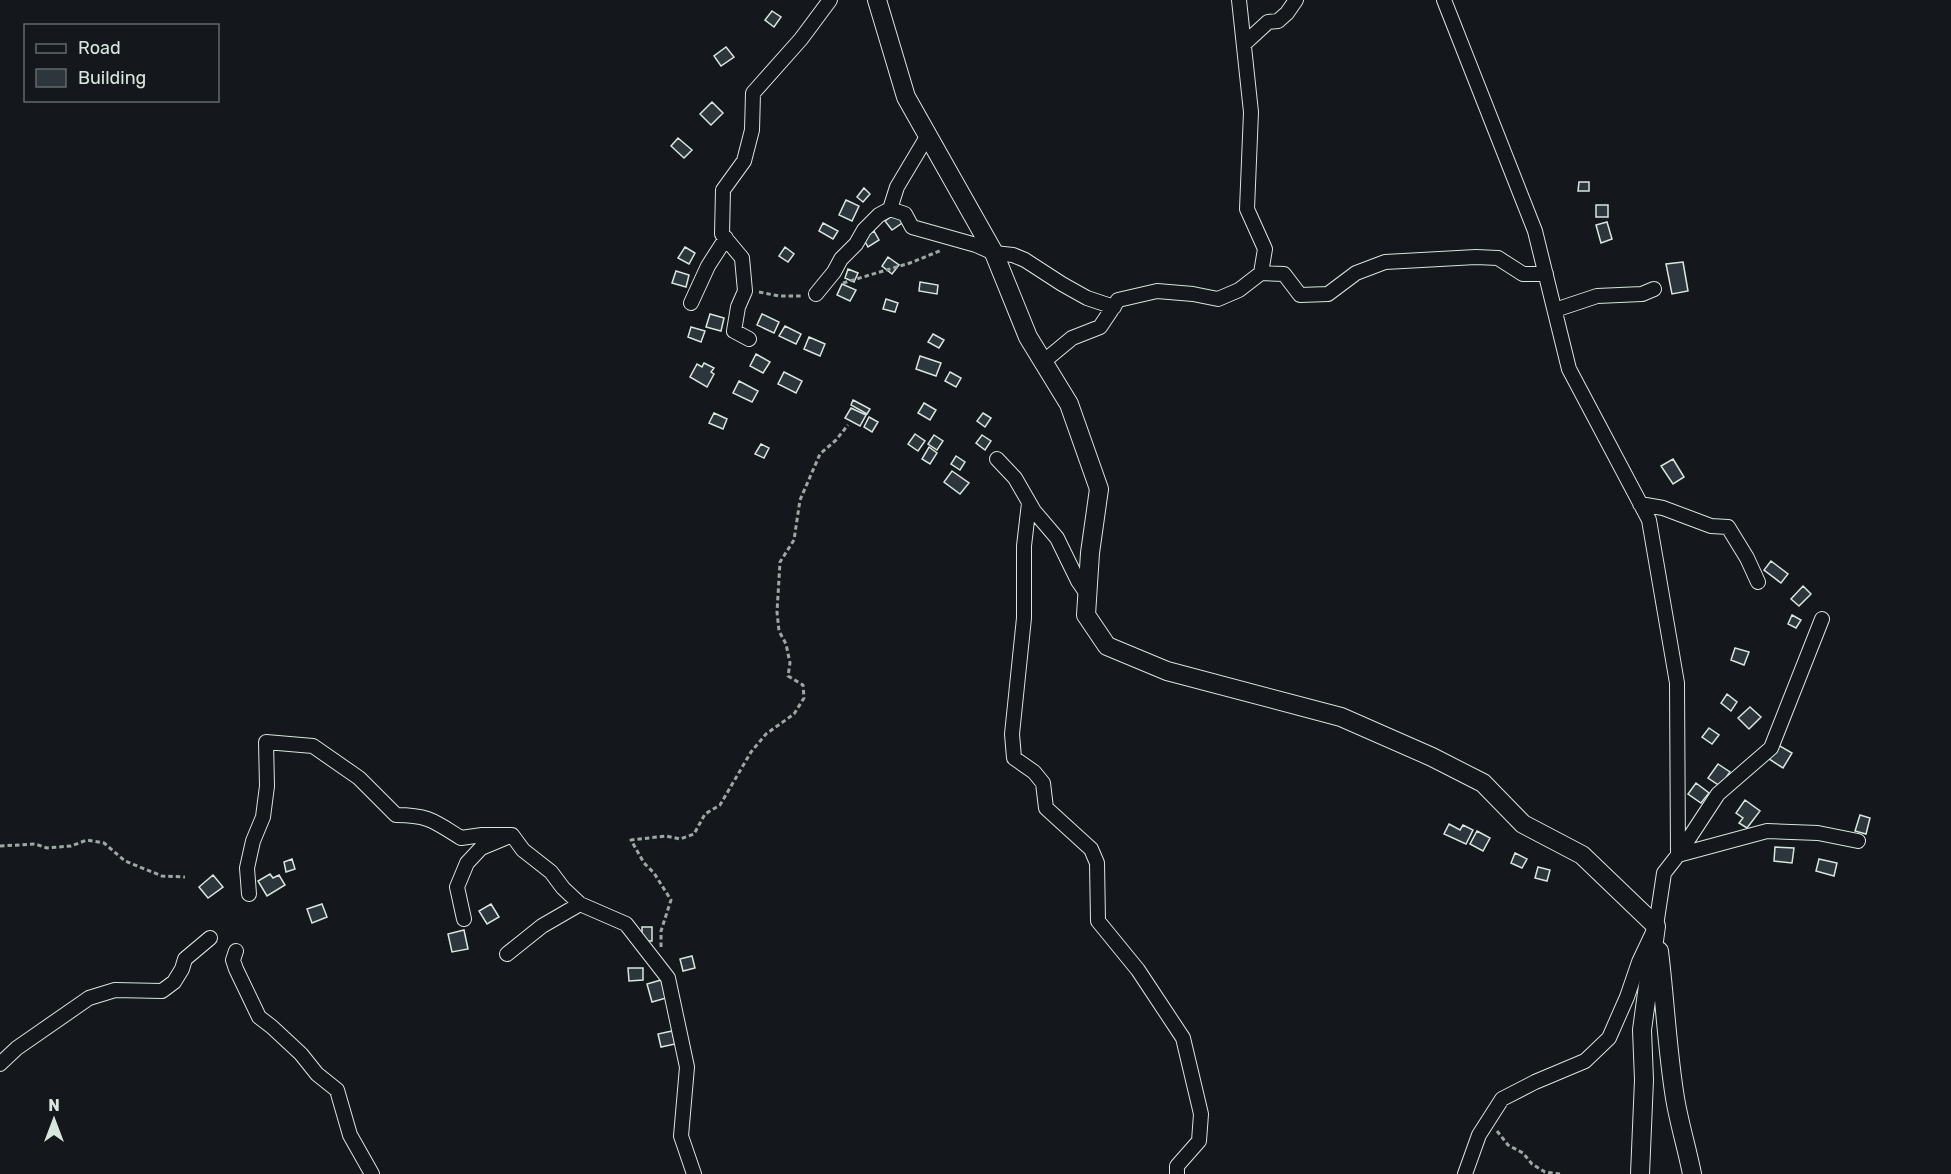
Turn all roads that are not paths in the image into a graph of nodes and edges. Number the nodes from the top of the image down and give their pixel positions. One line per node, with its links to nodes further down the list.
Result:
1 (830, 0): 9 (street)
2 (878, 0): 7 (street)
3 (1239, 0): 6 (street)
4 (1296, 0): 6 (street)
5 (1444, 0): 12 (street)
6 (1244, 44): 11 (street)
7 (928, 135): 8 (street); 10 (street)
8 (890, 209): 10 (street); 14 (street)
9 (726, 238): 15 (street); 18 (street)
10 (994, 253): 16 (street); 19 (street)
11 (1261, 273): 12 (street); 16 (street)
12 (1546, 274): 17 (street)
13 (1654, 289): 17 (street)
14 (816, 294)
15 (691, 303)
16 (1114, 307): 19 (street)
17 (1555, 310): 22 (street)
18 (749, 339)
19 (1043, 362): 24 (street)
20 (997, 459): 21 (street)
21 (1029, 503): 24 (street); 39 (street)
22 (1640, 504): 23 (street); 28 (street)
23 (1758, 582)
24 (1087, 594): 32 (street)
25 (1822, 619): 28 (street)
26 (512, 835): 29 (street); 30 (street); 31 (street)
27 (1858, 841): 28 (street)
28 (1678, 855): 32 (street)
29 (249, 894)
30 (580, 904): 35 (street); 38 (street)
31 (464, 919)
32 (1656, 926): 40 (street); 41 (street); 42 (street)
33 (210, 938): 36 (street)
34 (236, 951): 37 (street)
35 (507, 954)
36 (0, 1064)
37 (372, 1174)
38 (694, 1174)
39 (1177, 1174)
40 (1465, 1174)
41 (1640, 1174)
42 (1692, 1174)

